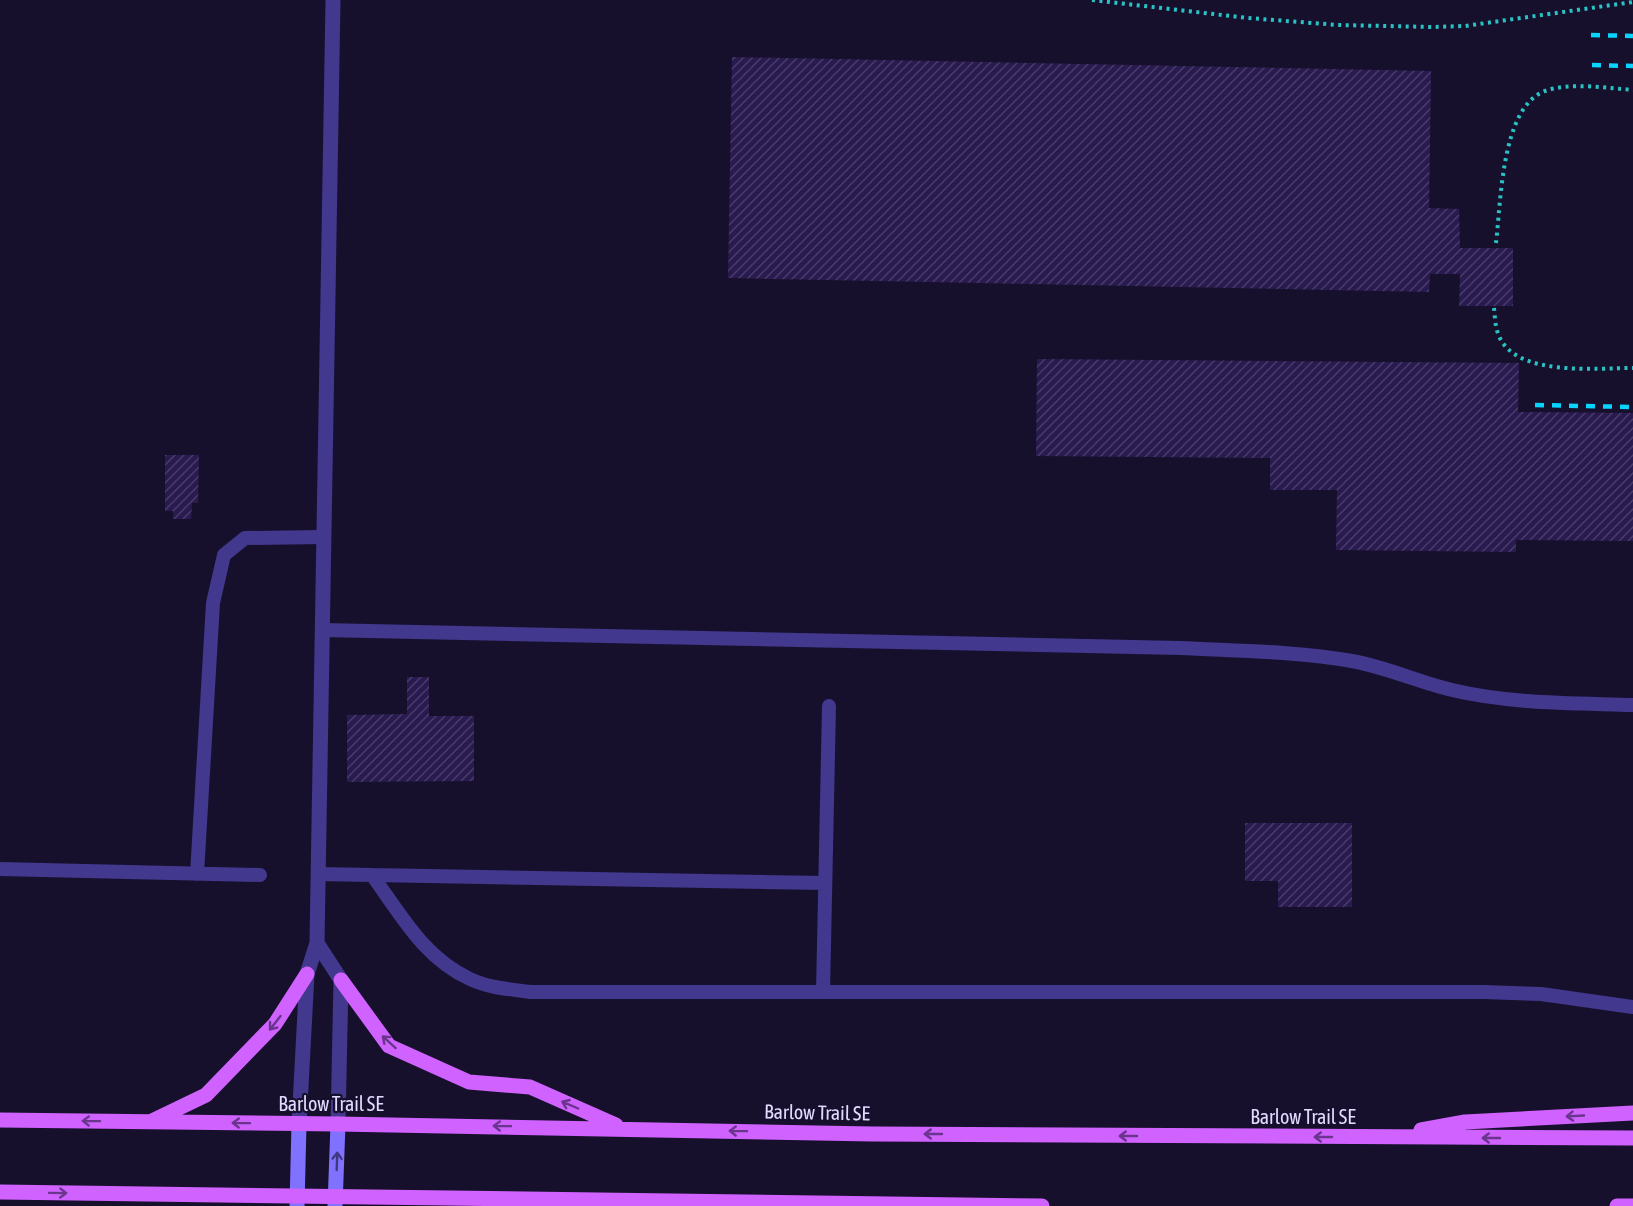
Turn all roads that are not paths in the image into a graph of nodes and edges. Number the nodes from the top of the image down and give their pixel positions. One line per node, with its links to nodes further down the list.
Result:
1 (333, 0): 2 (street)
2 (324, 537): 3 (street); 7 (lane)
3 (322, 630): 4 (lane); 8 (street)
4 (1633, 705)
5 (829, 706): 11 (lane)
6 (0, 869): 7 (lane)
7 (197, 874): 10 (lane)
8 (318, 874): 9 (lane); 12 (street)
9 (372, 875): 11 (lane); 15 (lane)
10 (260, 876)
11 (825, 883): 15 (lane)
12 (317, 943): 13 (street); 14 (street)
13 (307, 974): 19 (main road, one-way to 19); 20 (street)
14 (341, 980): 21 (street); 22 (main road, one-way to 14)
15 (823, 992): 16 (lane)
16 (1633, 1007)
17 (1633, 1113): 23 (main road, one-way to 23)
18 (0, 1120): 19 (main road, Barlow Trail SE, one-way to 18)
19 (150, 1122): 20 (main road, Barlow Trail SE, one-way to 19)
20 (299, 1124): 21 (main road, Barlow Trail SE); 26 (street)
21 (338, 1124): 22 (main road, Barlow Trail SE, one-way to 21); 27 (street, one-way to 21)
22 (624, 1128): 23 (main road, Barlow Trail SE, one-way to 22)
23 (1382, 1137): 24 (main road, Barlow Trail SE, one-way to 23)
24 (1633, 1138)
25 (0, 1192): 26 (main road, one-way to 26)
26 (298, 1201): 27 (main road)
27 (335, 1202): 28 (main road)
28 (965, 1204): 29 (main road); 30 (main road)
29 (947, 1206)
30 (1042, 1206)
31 (1617, 1206): 32 (main road)
32 (1633, 1206)

